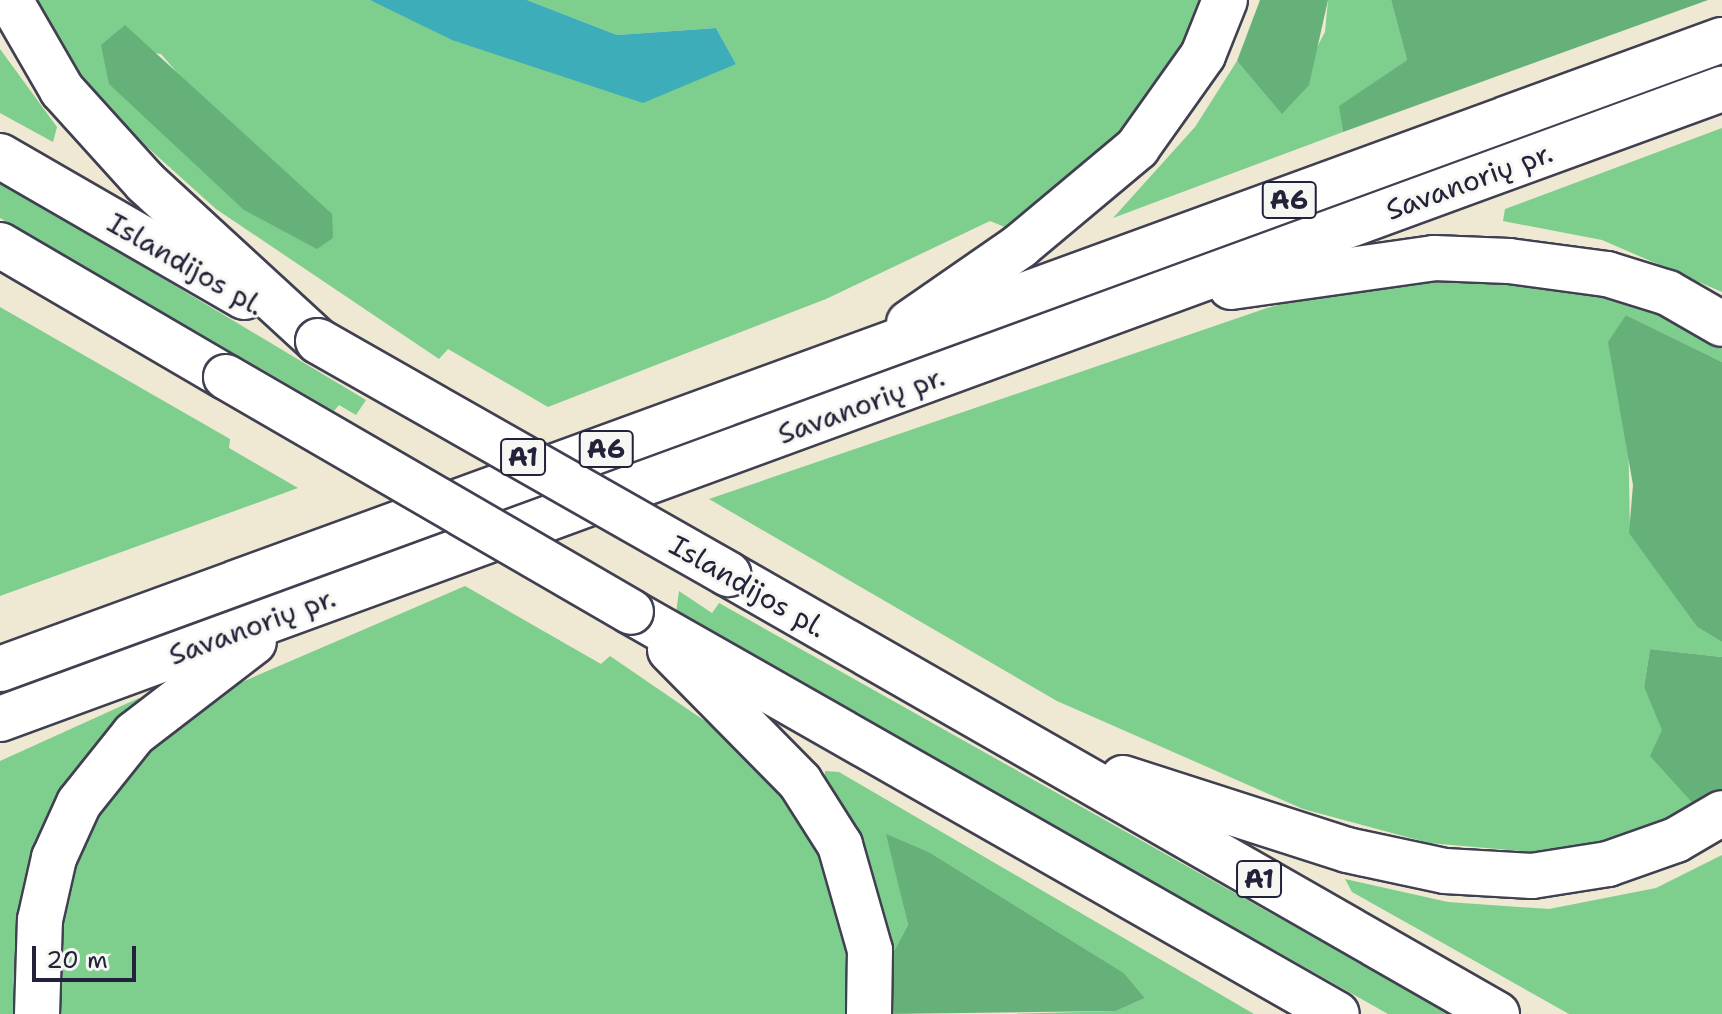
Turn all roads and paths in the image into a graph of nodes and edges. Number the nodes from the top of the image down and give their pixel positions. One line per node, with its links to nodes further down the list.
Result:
1 (10, 0): 9 (highway)
2 (1225, 0): 10 (highway)
3 (1722, 40): 10 (highway, Savanorių pr. / A6)
4 (1722, 89): 7 (highway, Savanorių pr. / A6)
5 (0, 156): 9 (highway, Islandijos pl. / A1)
6 (0, 245): 12 (highway, bridge)
7 (1142, 301): 8 (highway); 11 (highway, Savanorių pr. / A6)
8 (1722, 324)
9 (318, 341): 15 (highway, Islandijos pl. / A1, bridge)
10 (856, 361): 13 (highway, Savanorių pr. / A6)
11 (304, 607): 14 (highway, Savanorių pr. / A6); 17 (highway)
12 (631, 612): 18 (highway); 19 (highway)
13 (0, 669)
14 (0, 719)
15 (1021, 743): 16 (highway); 20 (highway, Islandijos pl. / A1)
16 (1722, 813)
17 (37, 1014)
18 (869, 1014)
19 (1337, 1014)
20 (1497, 1014)

